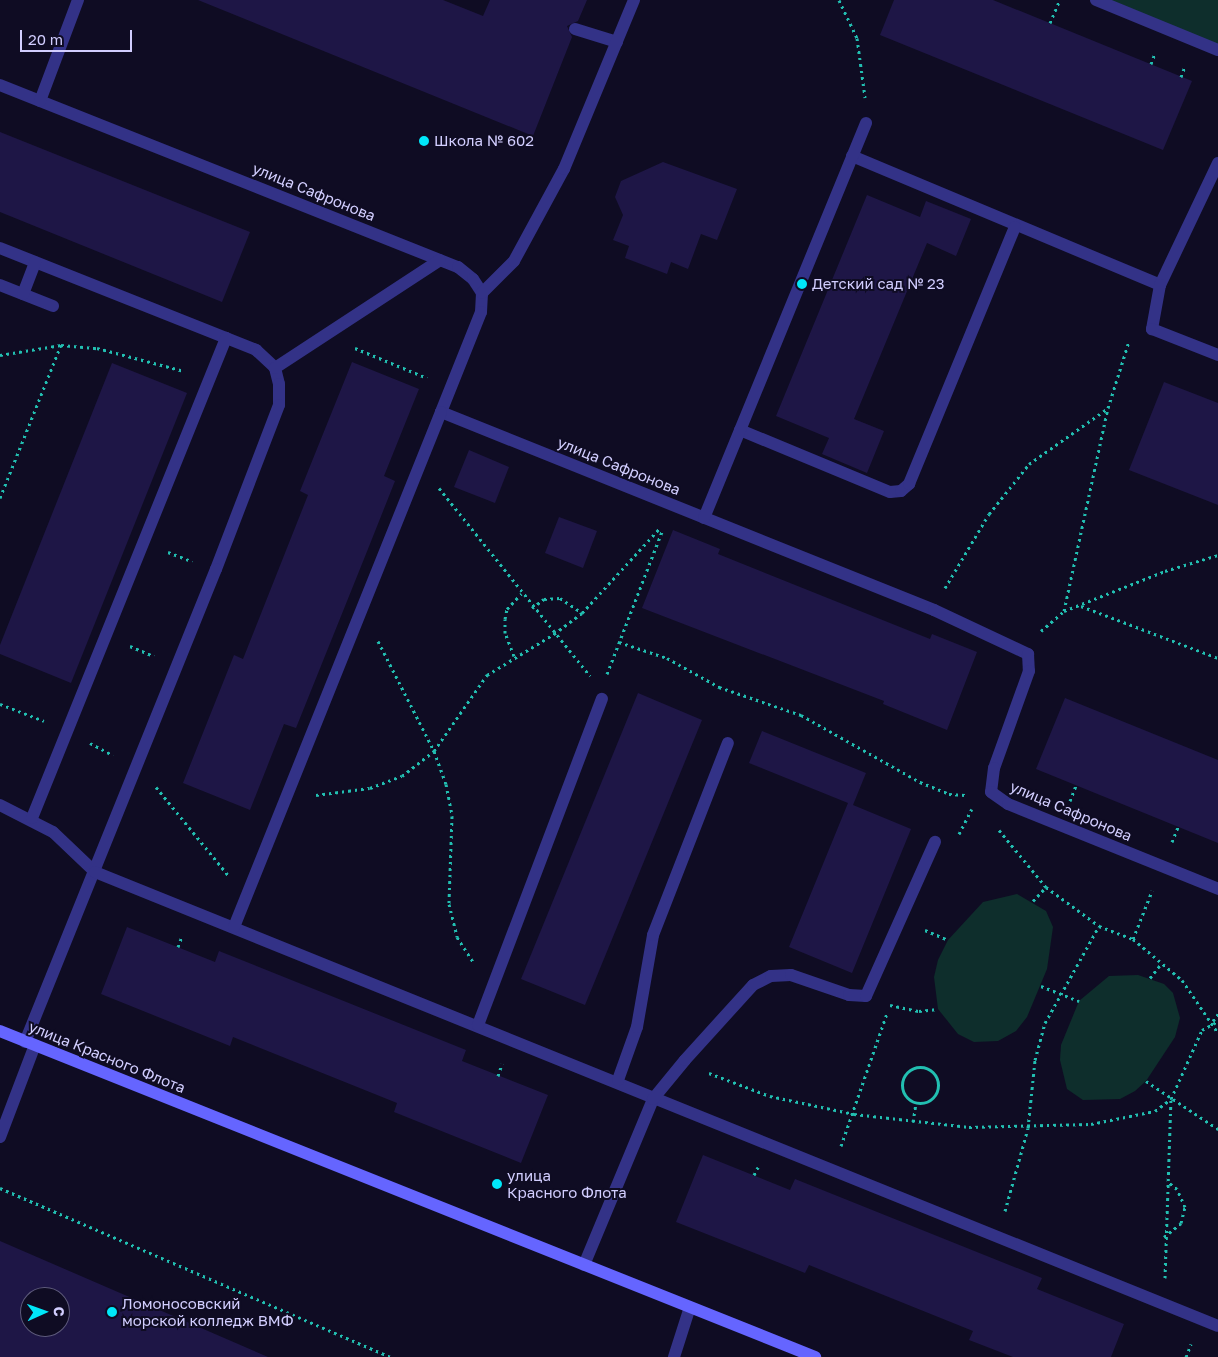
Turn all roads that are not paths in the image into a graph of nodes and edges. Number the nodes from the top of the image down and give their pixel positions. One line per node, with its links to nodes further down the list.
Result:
1 (78, 0): 8 (lane)
2 (634, 0): 5 (lane)
3 (1096, 0): 6 (lane)
4 (575, 28): 5 (lane)
5 (617, 42): 18 (lane)
6 (1218, 50)
7 (0, 85): 8 (lane, улица Сафронова)
8 (40, 101): 14 (lane, улица Сафронова)
9 (866, 123): 10 (lane)
10 (852, 156): 12 (lane); 25 (lane)
11 (1218, 162): 17 (lane)
12 (1015, 227): 17 (lane); 25 (lane)
13 (0, 248): 15 (lane)
14 (440, 260): 18 (lane, улица Сафронова); 23 (lane)
15 (35, 262): 19 (lane); 21 (lane)
16 (0, 285): 19 (lane)
17 (1160, 285): 22 (lane)
18 (482, 293): 24 (lane)
19 (23, 294): 20 (lane)
20 (53, 306)
21 (226, 338): 23 (lane); 30 (lane)
22 (1218, 355)
23 (275, 368): 32 (lane)
24 (441, 412): 26 (lane, улица Сафронова); 34 (lane)
25 (740, 430): 26 (lane)
26 (704, 518): 33 (lane, улица Сафронова)
27 (602, 695): 35 (lane)
28 (728, 743): 38 (lane)
29 (0, 805): 30 (lane)
30 (32, 818): 32 (lane)
31 (935, 842): 39 (lane)
32 (95, 872): 34 (lane); 37 (lane)
33 (1218, 889)
34 (234, 928): 35 (lane)
35 (478, 1026): 38 (lane)
36 (0, 1032): 37 (main road, улица Красного Флота)
37 (30, 1043): 40 (lane); 41 (main road, улица Красного Флота)
38 (618, 1080): 39 (lane)
39 (653, 1099): 41 (lane); 43 (lane)
40 (0, 1137)
41 (584, 1265): 42 (main road, улица Красного Флота)
42 (690, 1307): 44 (lane); 45 (main road, улица Красного Флота)
43 (1218, 1326)
44 (674, 1357)
45 (815, 1357)

